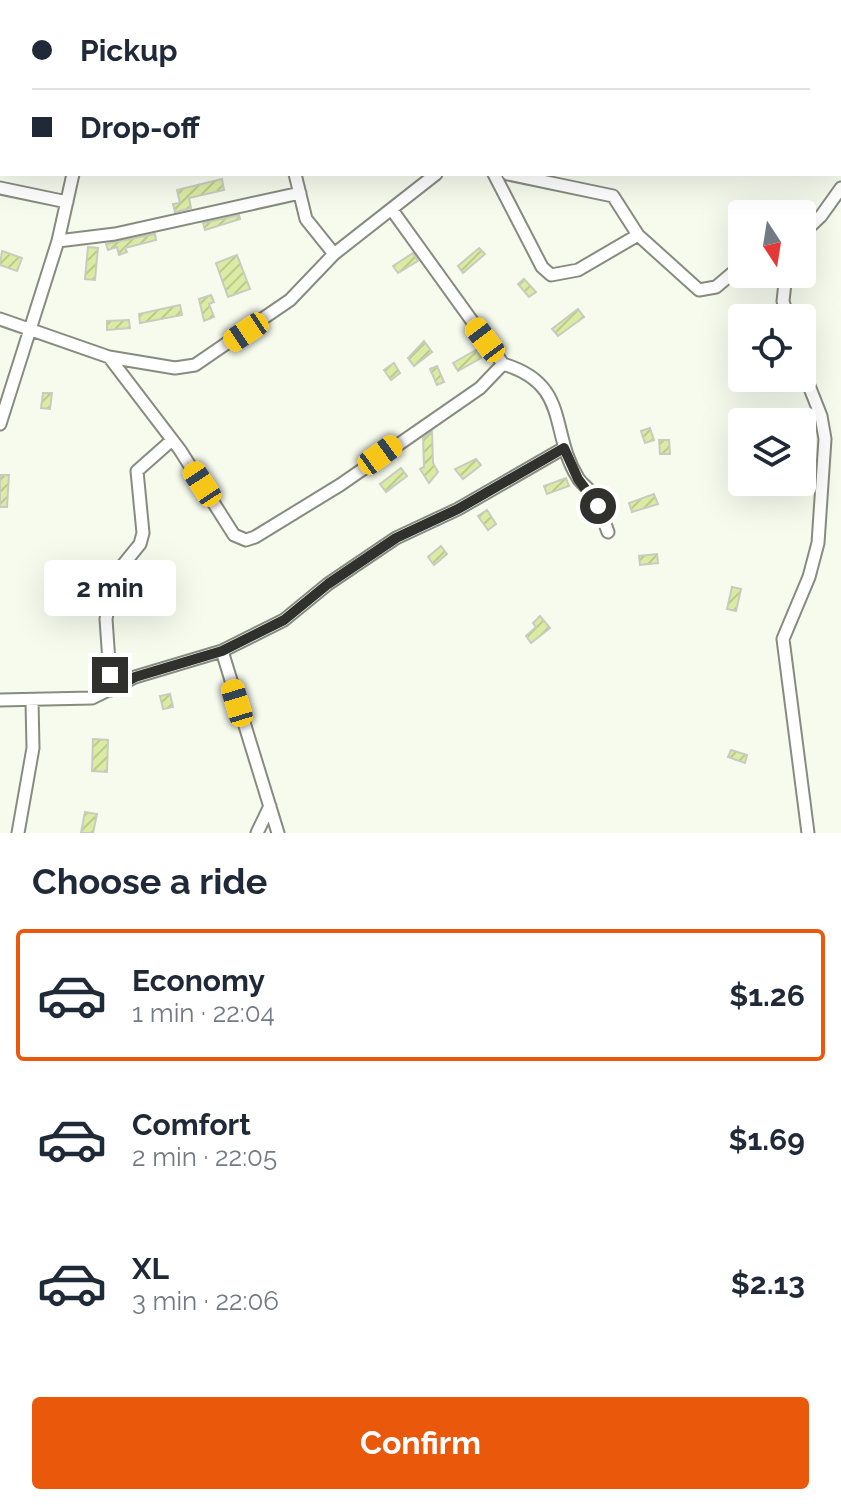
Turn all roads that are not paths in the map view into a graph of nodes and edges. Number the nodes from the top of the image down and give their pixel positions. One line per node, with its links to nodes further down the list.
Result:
1 (73, 176): 9 (street)
2 (296, 176): 8 (street)
3 (434, 176): 10 (street)
4 (495, 176): 12 (street)
5 (518, 176): 12 (street)
6 (0, 188): 9 (street)
7 (841, 188): 11 (street)
8 (300, 193): 13 (street); 14 (street)
9 (67, 202): 13 (street)
10 (392, 210): 14 (street); 19 (street)
11 (816, 221)
12 (638, 235): 15 (street)
13 (58, 241): 17 (street)
14 (334, 254): 18 (street)
15 (728, 277)
16 (0, 319): 17 (street)
17 (29, 326): 18 (street); 21 (street)
18 (109, 357): 22 (street)
19 (503, 364): 22 (street); 23 (street)
20 (812, 392): 33 (street)
21 (0, 424)
22 (172, 440): 26 (street)
23 (564, 448): 24 (street); 25 (street)
24 (608, 532)
25 (222, 651): 26 (street); 29 (street)
26 (111, 690): 28 (street)
27 (0, 700): 28 (street)
28 (32, 701): 30 (street)
29 (270, 806): 31 (street); 32 (street)
30 (18, 833)
31 (257, 833)
32 (278, 833)
33 (808, 833)

